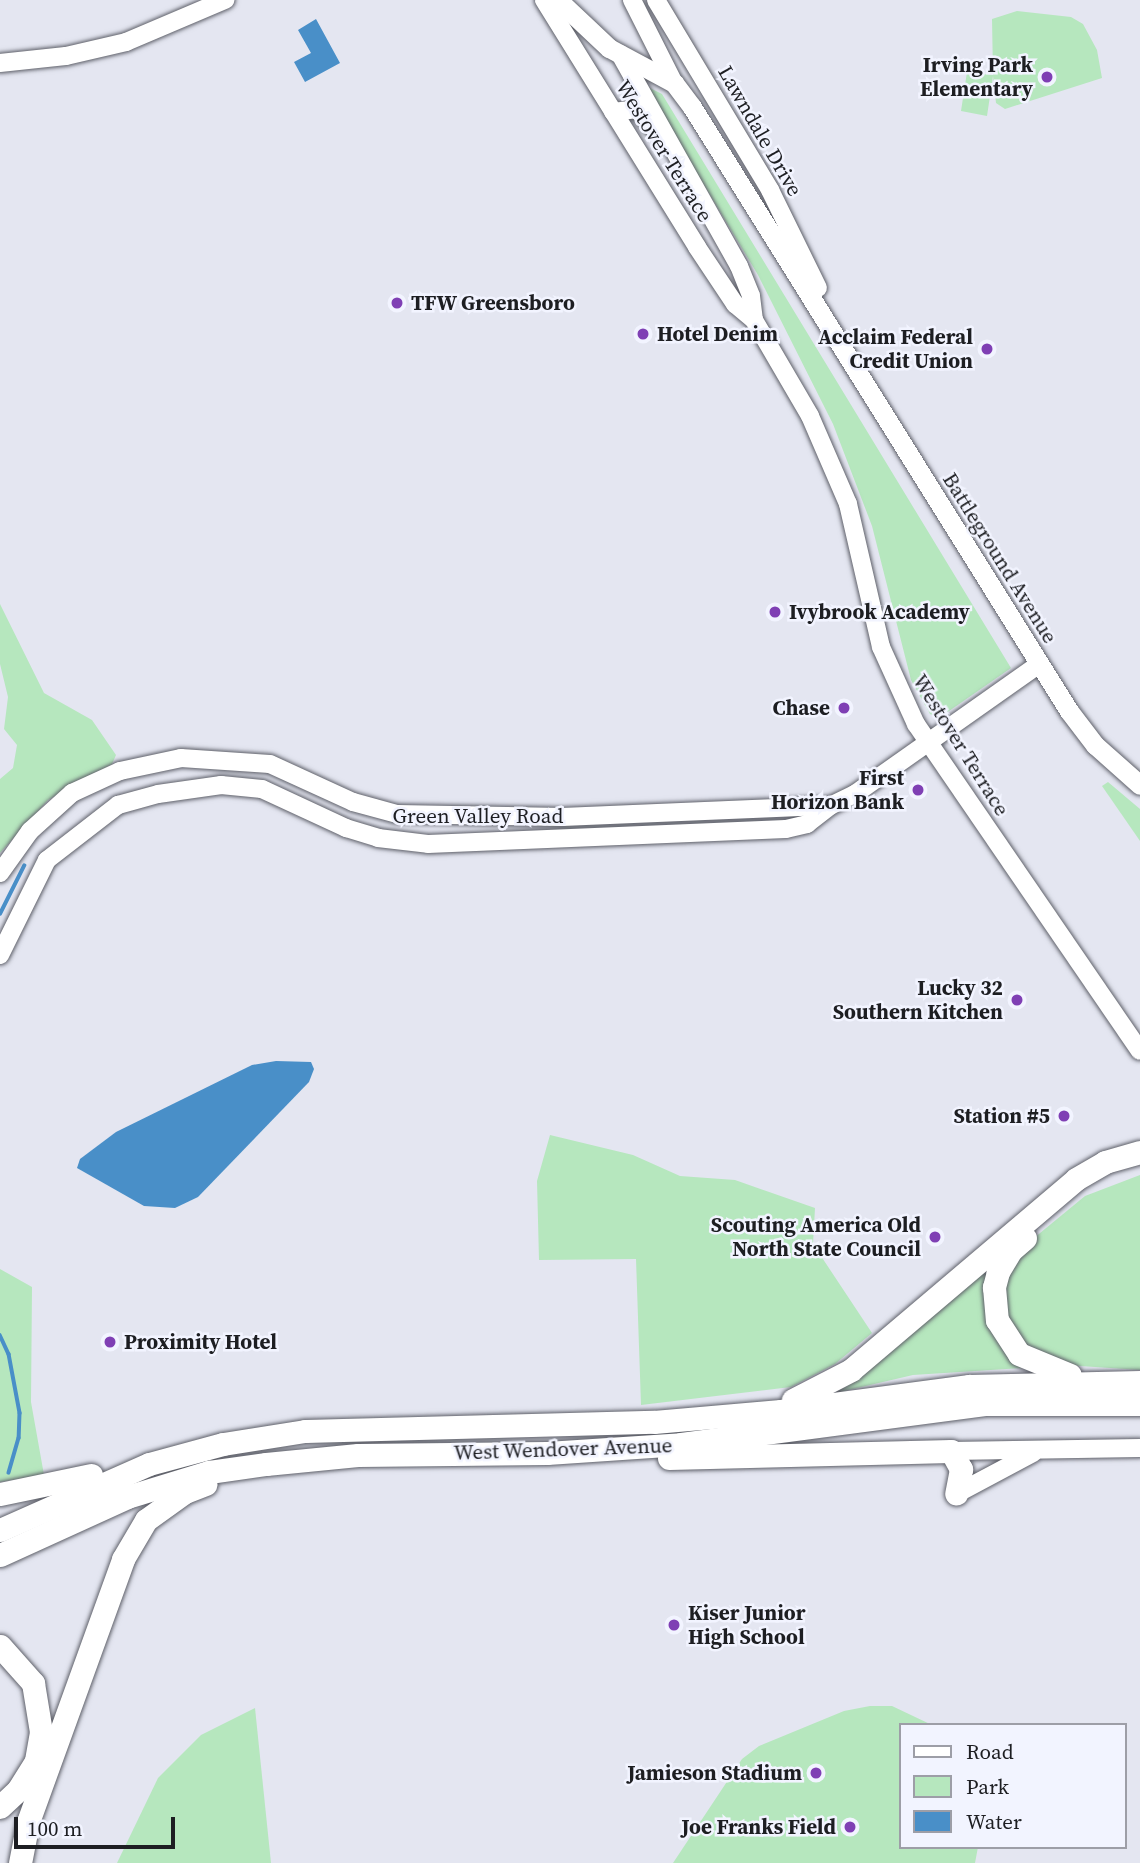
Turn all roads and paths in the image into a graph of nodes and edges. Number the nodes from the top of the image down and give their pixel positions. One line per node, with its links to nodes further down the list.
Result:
1 (225, 0): 7 (main road)
2 (544, 0): 9 (main road, Westover Terrace)
3 (558, 0): 6 (main road, Battleground Avenue)
4 (632, 0): 8 (main road)
5 (656, 0): 11 (main road, Lawndale Drive)
6 (620, 54): 8 (main road, Battleground Avenue); 10 (main road, Westover Terrace)
7 (0, 63)
8 (674, 83): 11 (main road, Battleground Avenue); 13 (main road, Battleground Avenue)
9 (613, 112): 10 (main road); 12 (main road, Westover Terrace)
10 (686, 170): 12 (main road, Westover Terrace)
11 (818, 288): 13 (main road, Battleground Avenue)
12 (754, 320): 15 (main road, Westover Terrace)
13 (841, 340): 14 (main road, Battleground Avenue)
14 (1039, 664): 15 (main road, Green Valley Road); 16 (main road, Battleground Avenue)
15 (929, 741): 17 (main road, Green Valley Road); 20 (main road, Westover Terrace)
16 (1140, 785)
17 (830, 806): 18 (main road, Green Valley Road); 19 (main road, Green Valley Road)
18 (0, 873)
19 (0, 955)
20 (1140, 1051)
21 (1140, 1152): 26 (highway)
22 (1140, 1166): 23 (highway)
23 (1093, 1380): 24 (highway, West Wendover Avenue); 26 (highway, West Wendover Avenue)
24 (1140, 1382)
25 (1140, 1404): 30 (highway, West Wendover Avenue)
26 (751, 1412): 31 (highway, West Wendover Avenue)
27 (1140, 1448): 28 (main road)
28 (1045, 1450): 29 (main road); 34 (main road)
29 (951, 1451): 30 (highway); 34 (highway)
30 (547, 1453): 32 (highway, West Wendover Avenue)
31 (149, 1464): 33 (highway); 35 (highway, West Wendover Avenue)
32 (266, 1464): 36 (highway, West Wendover Avenue); 39 (highway)
33 (0, 1494)
34 (956, 1494)
35 (0, 1530)
36 (0, 1555)
37 (0, 1646): 38 (highway)
38 (0, 1807)
39 (20, 1863)

